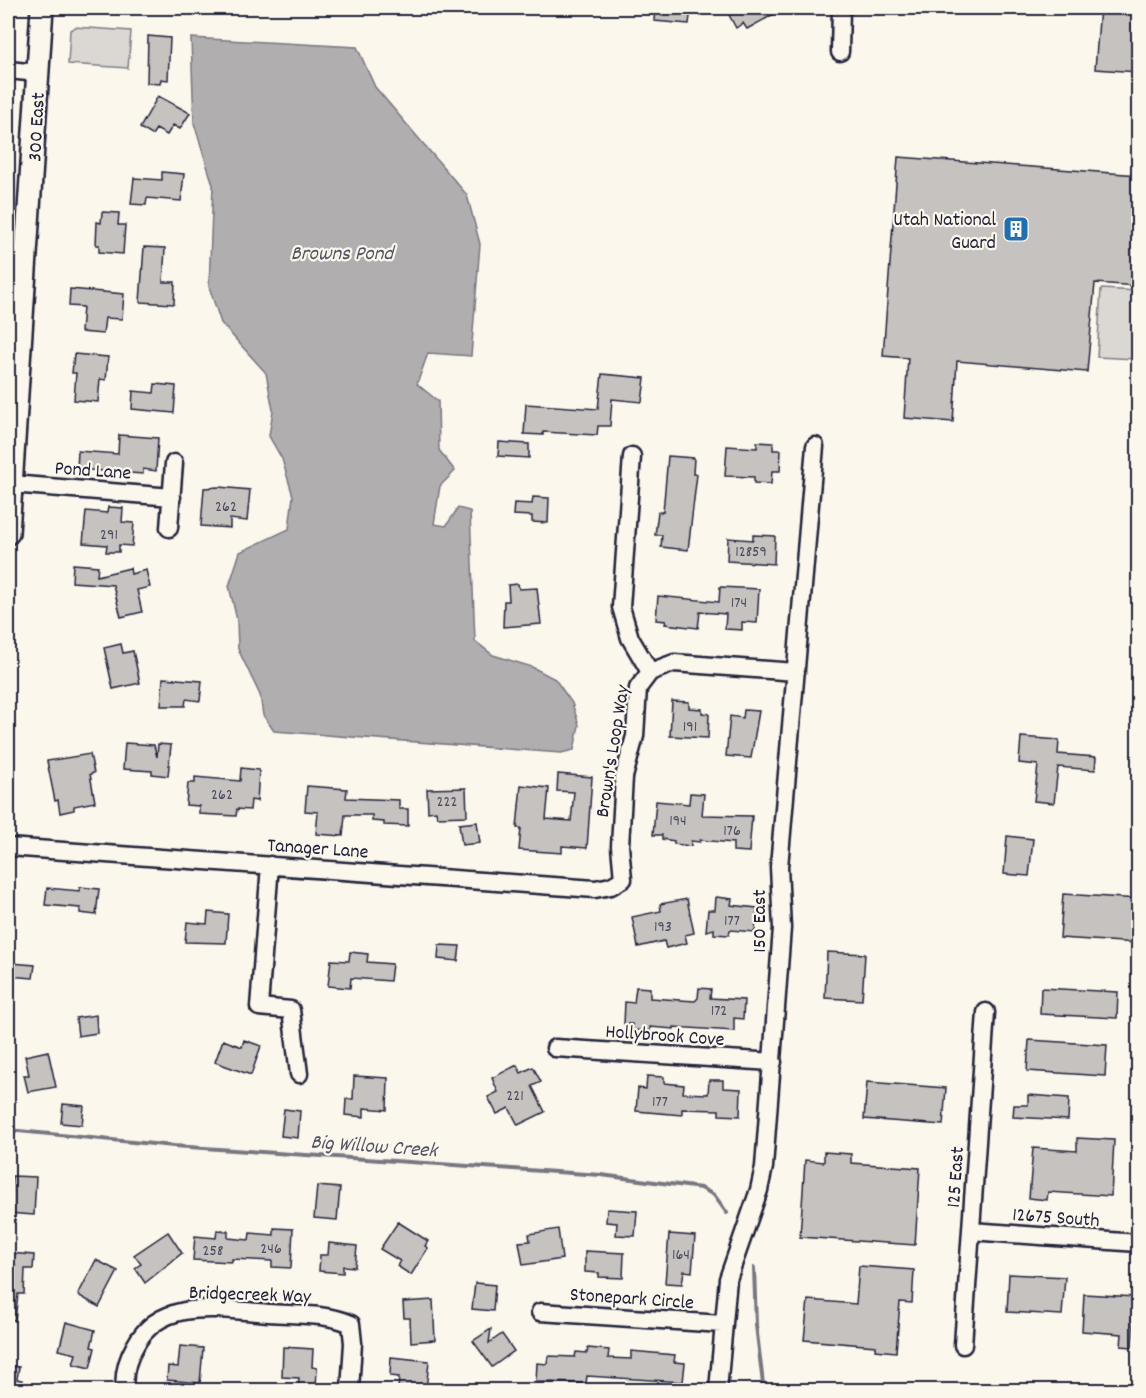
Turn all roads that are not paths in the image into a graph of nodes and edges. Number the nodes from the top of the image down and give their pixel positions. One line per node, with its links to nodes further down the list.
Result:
1 (42, 8): 5 (main road, 300 East)
2 (841, 8): 3 (street)
3 (840, 52)
4 (8, 70): 5 (street)
5 (38, 73): 6 (main road, 300 East)
6 (17, 269): 9 (main road, 300 East)
7 (815, 446): 16 (street, 150 East)
8 (632, 456): 15 (street)
9 (10, 457): 11 (main road, 300 East)
10 (174, 463): 12 (street)
11 (10, 484): 12 (street, Pond Lane); 14 (main road, 300 East)
12 (172, 497): 13 (street)
13 (170, 528)
14 (8, 533)
15 (650, 672): 16 (street, Brown's Loop Way); 19 (street, Brown's Loop Way)
16 (796, 672): 22 (street, 150 East)
17 (8, 847): 18 (street, Tanager Lane)
18 (270, 865): 19 (street, Tanager Lane); 23 (street)
19 (623, 879)
20 (986, 1012): 24 (street, 125 East)
21 (555, 1048): 22 (street, Hollybrook Cove)
22 (773, 1062): 27 (street, 150 East)
23 (298, 1074)
24 (971, 1232): 25 (street, 12675 South); 28 (street, 125 East)
25 (1138, 1243)
26 (540, 1312): 27 (street, Stonepark Circle)
27 (722, 1324): 31 (street, 150 East)
28 (963, 1345)
29 (125, 1390): 30 (street, Bridgecreek Way)
30 (350, 1390)
31 (718, 1390)

